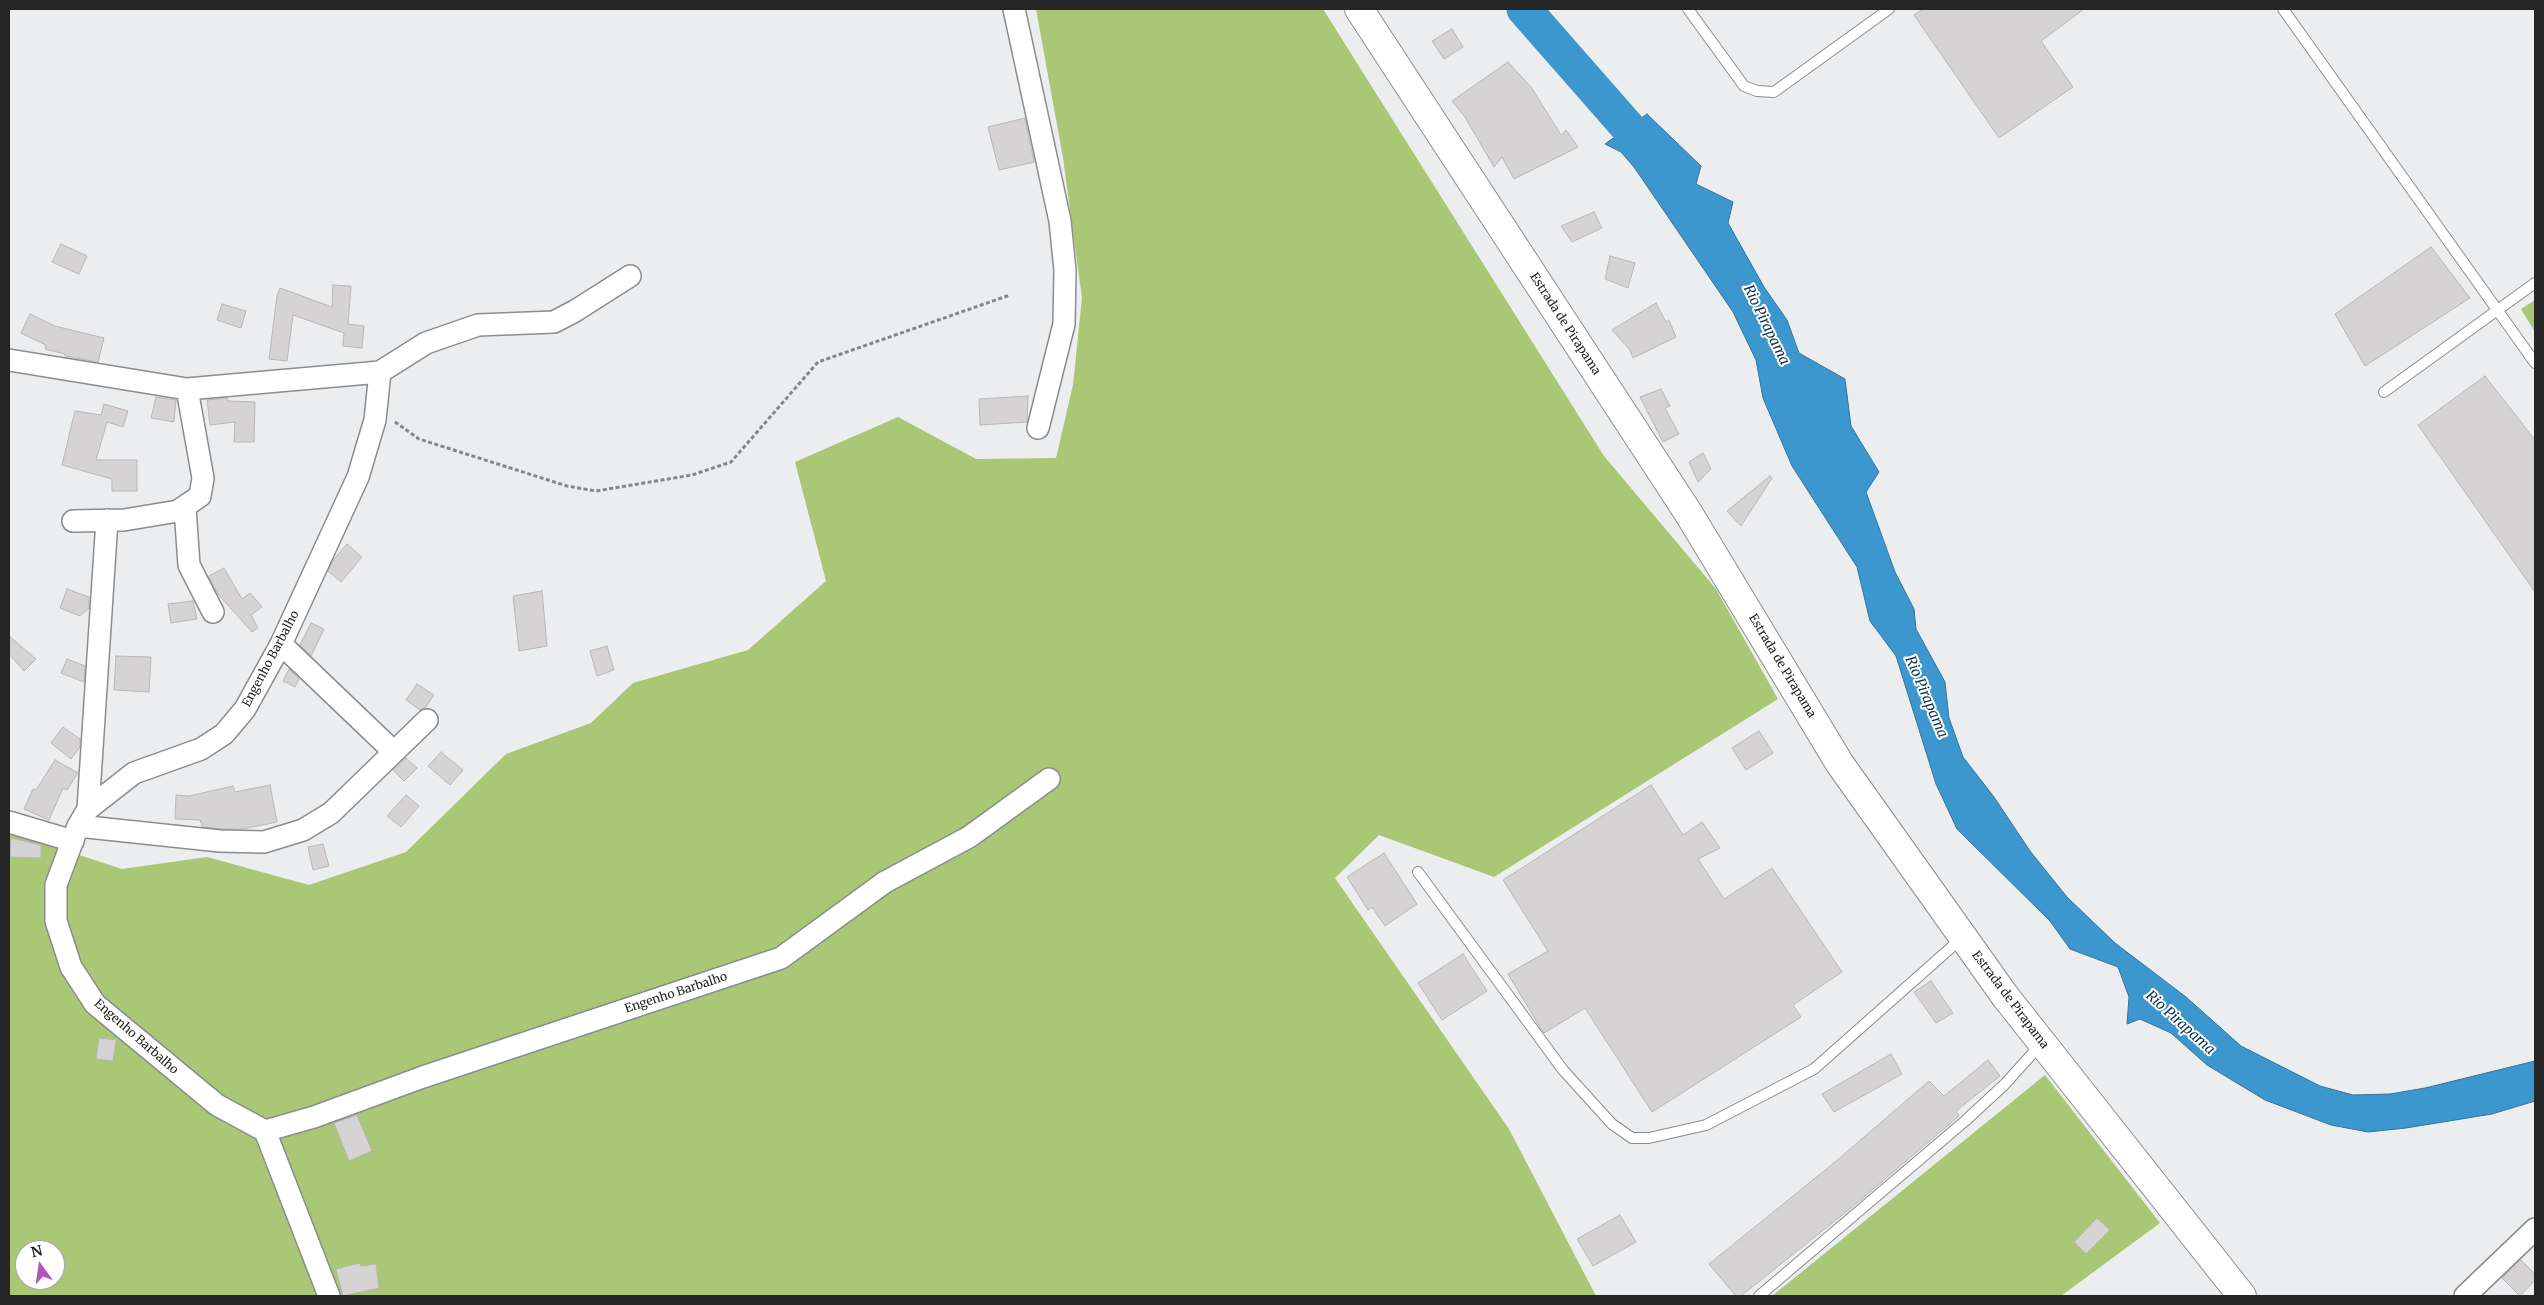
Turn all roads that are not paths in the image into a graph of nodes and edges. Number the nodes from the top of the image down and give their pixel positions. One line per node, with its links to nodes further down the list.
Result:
1 (1014, 9): 14 (street)
2 (1360, 9): 26 (main road, Estrada de Pirapama)
3 (1688, 9): 4 (lane)
4 (1889, 9)
5 (2283, 9): 8 (lane)
6 (630, 276): 11 (street)
7 (2535, 283): 8 (lane)
8 (2498, 310): 10 (lane); 13 (lane)
9 (9, 360): 12 (street)
10 (2535, 363)
11 (380, 372): 12 (street); 19 (street, Engenho Barbalho)
12 (187, 389): 15 (street)
13 (2384, 392)
14 (1038, 428)
15 (185, 508): 17 (street); 18 (street)
16 (73, 520): 17 (street)
17 (107, 520): 24 (street)
18 (213, 612)
19 (281, 644): 21 (street); 24 (street, Engenho Barbalho)
20 (426, 720): 21 (street)
21 (394, 752): 24 (street)
22 (1049, 779): 28 (street, Engenho Barbalho)
23 (9, 822): 24 (street)
24 (80, 825): 28 (street, Engenho Barbalho)
25 (1418, 872): 26 (lane)
26 (1962, 937): 27 (main road, Estrada de Pirapama)
27 (2042, 1043): 31 (lane); 32 (main road, Estrada de Pirapama)
28 (265, 1131): 30 (street)
29 (2535, 1229): 33 (street)
30 (329, 1296)
31 (1759, 1296)
32 (2242, 1296)
33 (2465, 1296)

